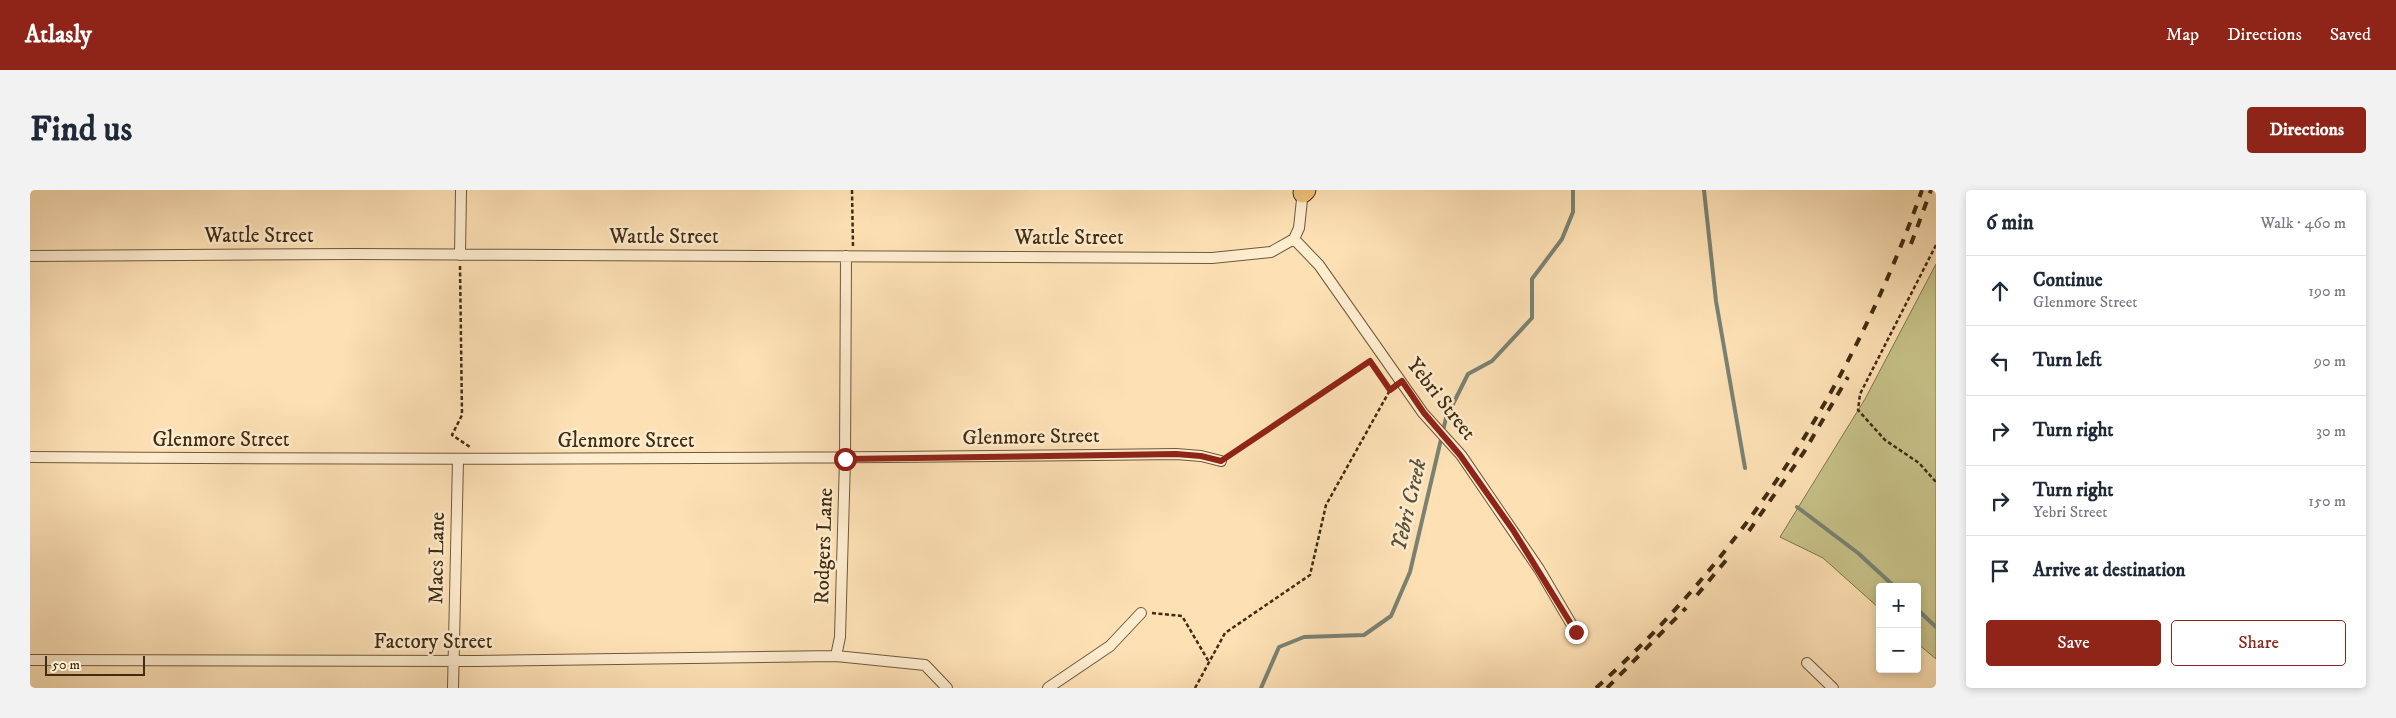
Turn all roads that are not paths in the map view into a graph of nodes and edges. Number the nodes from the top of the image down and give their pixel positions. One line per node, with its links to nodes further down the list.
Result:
1 (460, 190): 4 (street)
2 (1304, 191): 3 (street)
3 (1294, 239): 6 (street, Wattle Street); 12 (street, Yebri Street)
4 (460, 255): 5 (street, Wattle Street); 6 (street, Wattle Street)
5 (30, 256)
6 (846, 256): 8 (street, Rodgers Lane)
7 (30, 457): 9 (street, Glenmore Street)
8 (845, 459): 9 (street, Glenmore Street); 10 (street, Glenmore Street); 13 (street, Rodgers Lane)
9 (458, 460): 15 (street, Macs Lane)
10 (1221, 461)
11 (1141, 612): 19 (street)
12 (1576, 632)
13 (836, 656): 15 (street, Factory Street); 18 (street)
14 (30, 660): 15 (street, Factory Street)
15 (454, 660): 17 (street, Macs Lane)
16 (1807, 662): 20 (street)
17 (453, 688)
18 (947, 688)
19 (1048, 688)
20 (1833, 688)

